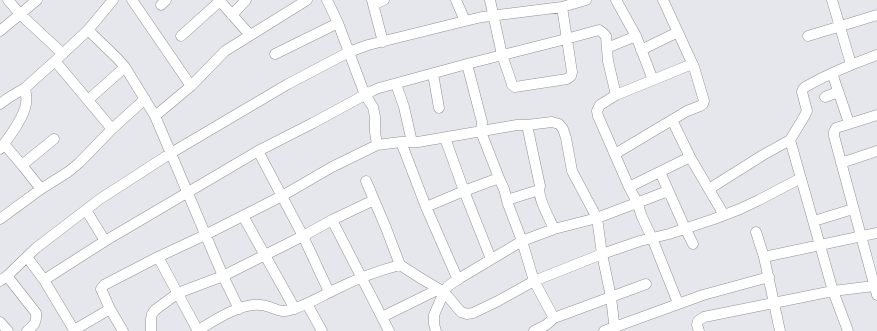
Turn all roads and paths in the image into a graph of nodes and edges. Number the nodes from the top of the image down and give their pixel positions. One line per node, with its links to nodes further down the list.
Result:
1 (8, 0): 18 (street)
2 (37, 0): 18 (street)
3 (132, 0): 50 (street)
4 (220, 0): 19 (street); 29 (street)
5 (246, 0): 19 (street)
6 (307, 0): 28 (street)
7 (327, 0): 23 (street)
8 (384, 0): 16 (street)
9 (456, 0): 22 (street)
10 (490, 0): 21 (street)
11 (586, 0): 17 (street)
12 (616, 0): 30 (street)
13 (663, 0): 27 (street)
14 (832, 0): 24 (street)
15 (108, 2): 25 (street)
16 (373, 2): 33 (street)
17 (562, 7): 21 (street); 32 (street)
18 (20, 14): 26 (street); 37 (street)
19 (232, 15): 28 (street)
20 (877, 15): 24 (street)
21 (493, 16): 22 (street); 39 (street)
22 (464, 21): 33 (street)
23 (338, 23): 36 (street); 38 (street)
24 (840, 27): 31 (street); 44 (street)
25 (88, 30): 37 (street); 45 (street)
26 (0, 31)
27 (678, 32): 35 (street); 43 (street)
28 (250, 35): 50 (street)
29 (181, 36)
30 (636, 36): 34 (street); 35 (street)
31 (808, 36)
32 (566, 39): 34 (street); 39 (street); 39 (street)
33 (383, 42): 36 (street)
34 (607, 48): 54 (street)
35 (641, 50): 48 (street)
36 (349, 52): 53 (street); 76 (street)
37 (63, 54): 41 (street)
38 (275, 54)
39 (502, 55): 42 (street)
40 (877, 55): 44 (street)
41 (55, 62): 51 (street); 57 (street)
42 (467, 64): 47 (street); 66 (street)
43 (692, 64): 48 (street); 62 (street)
44 (851, 64): 46 (street)
45 (125, 67): 56 (street); 57 (street)
46 (832, 72): 52 (street); 69 (street)
47 (433, 74): 49 (street); 59 (street)
48 (653, 80): 54 (street)
49 (396, 84): 53 (street); 71 (street)
50 (191, 86): 61 (street)
51 (25, 88): 58 (street); 73 (street)
52 (838, 92): 55 (street); 63 (street)
53 (366, 95): 72 (street); 74 (street)
54 (616, 95): 77 (street)
55 (825, 97)
56 (145, 99): 61 (street); 65 (street)
57 (88, 100): 65 (street)
58 (0, 104)
59 (439, 108)
60 (877, 115): 63 (street)
61 (155, 116): 76 (street)
62 (672, 120): 77 (street); 78 (street)
63 (849, 123): 79 (street)
64 (527, 125): 66 (street); 88 (street); 102 (street)
65 (112, 130): 86 (street)
66 (482, 132): 67 (street); 82 (street)
67 (445, 138): 71 (street); 89 (street)
68 (54, 139): 80 (street)
69 (790, 140): 83 (street); 87 (street)
70 (400, 142): 71 (street); 72 (street); 96 (street)
71 (412, 142)
72 (377, 145): 92 (street)
73 (2, 146): 80 (street)
74 (258, 151): 91 (street); 92 (street)
75 (877, 151): 79 (street)
76 (171, 153): 91 (street); 98 (street)
77 (615, 154): 85 (street)
78 (690, 157): 81 (street); 87 (street)
79 (841, 162): 97 (street)
80 (22, 165): 86 (street)
81 (660, 172): 85 (street); 90 (street)
82 (499, 178): 89 (street); 94 (street)
83 (801, 178): 99 (street); 104 (street)
84 (366, 181): 93 (street)
85 (629, 187): 95 (street)
86 (41, 189): 101 (street)
87 (709, 189): 99 (street)
88 (539, 190): 94 (street); 106 (street)
89 (464, 191): 96 (street); 122 (street)
90 (668, 191): 95 (street); 105 (street)
91 (188, 192): 109 (street); 113 (street)
92 (282, 196): 100 (street); 110 (street)
93 (374, 200): 103 (street); 123 (street)
94 (507, 200): 114 (street)
95 (637, 202): 102 (street); 112 (street)
96 (426, 207): 129 (street)
97 (853, 209): 104 (street); 111 (street)
98 (86, 210): 113 (street); 119 (street)
99 (724, 215): 105 (street)
100 (243, 216): 109 (street); 118 (street)
101 (0, 218)
102 (597, 218): 106 (street); 117 (street)
103 (332, 220): 110 (street); 125 (street)
104 (814, 221): 116 (street)
105 (684, 228): 112 (street); 115 (street)
106 (554, 230): 114 (street)
107 (756, 232): 121 (street)
108 (877, 233): 111 (street)
109 (205, 235): 120 (street); 124 (street)
110 (304, 236): 118 (street); 135 (street)
111 (861, 237): 116 (street); 132 (street)
112 (652, 238): 117 (street); 138 (street)
113 (104, 241): 128 (street)
114 (522, 241): 122 (street); 130 (street)
115 (693, 244)
116 (820, 246): 121 (street); 134 (street)
117 (602, 254): 130 (street); 137 (street)
118 (265, 256): 124 (street); 143 (street)
119 (27, 257): 127 (street); 128 (street)
120 (158, 257): 136 (street); 141 (street)
121 (764, 257): 126 (street)
122 (491, 259): 129 (street)
123 (400, 265): 125 (street); 133 (street)
124 (223, 276): 136 (street); 142 (street)
125 (362, 277): 135 (street); 144 (street)
126 (769, 277): 138 (street); 139 (street)
127 (4, 278): 150 (street)
128 (44, 280): 148 (street)
129 (458, 280): 133 (street)
130 (534, 281): 133 (street); 145 (street)
131 (646, 284): 137 (street)
132 (875, 290): 134 (street)
133 (441, 291): 144 (street); 156 (street)
134 (833, 291): 139 (street); 161 (street)
135 (330, 292): 140 (street)
136 (178, 294): 152 (street); 153 (street)
137 (611, 297): 145 (street); 147 (street)
138 (678, 303): 147 (street)
139 (774, 303): 159 (street); 160 (street)
140 (307, 304): 143 (street); 154 (street)
141 (110, 309): 148 (street); 151 (street)
142 (239, 309): 143 (street); 153 (street)
143 (295, 309)
144 (382, 317): 155 (street)
145 (554, 318): 157 (street)
146 (0, 322): 149 (street)
147 (615, 329): 158 (street)
148 (74, 330)
149 (8, 331)
150 (27, 331)
151 (123, 331)
152 (150, 331)
153 (198, 331)
154 (322, 331)
155 (389, 331)
156 (436, 331)
157 (534, 331)
158 (604, 331)
159 (699, 331)
160 (780, 331)
161 (848, 331)

